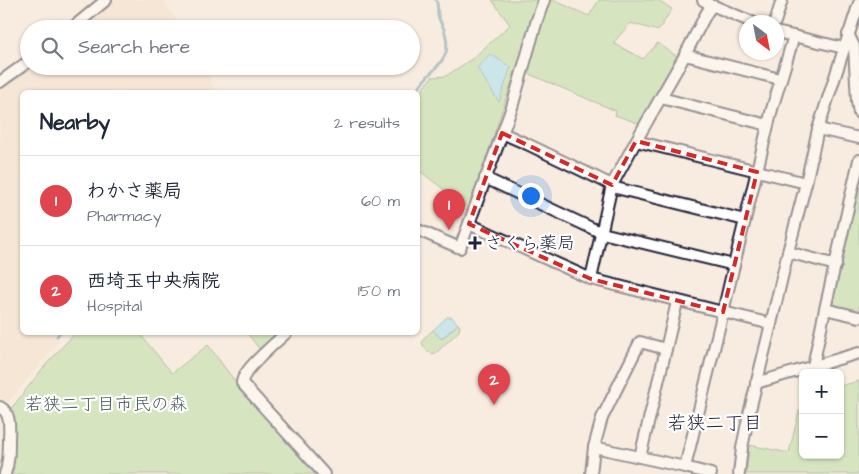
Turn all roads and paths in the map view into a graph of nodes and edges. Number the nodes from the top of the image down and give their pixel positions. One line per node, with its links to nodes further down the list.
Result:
1 (106, 0): 8 (street)
2 (544, 0): 21 (street)
3 (782, 0): 6 (street)
4 (859, 3): 10 (street)
5 (707, 4): 7 (street); 13 (street)
6 (777, 15)
7 (739, 17)
8 (82, 20)
9 (784, 34): 11 (street)
10 (848, 34): 12 (street); 18 (street)
11 (794, 36): 12 (street); 15 (street)
12 (844, 48): 20 (street)
13 (685, 55): 15 (street); 17 (street)
14 (20, 68): 16 (street)
15 (780, 79): 19 (street)
16 (0, 82)
17 (661, 98): 19 (street); 23 (street)
18 (859, 113)
19 (768, 125): 25 (street)
20 (818, 129): 22 (street); 27 (street)
21 (502, 133): 26 (street); 28 (street)
22 (859, 138)
23 (636, 141): 25 (street); 28 (street)
24 (859, 160): 35 (street)
25 (757, 172): 27 (street); 29 (street)
26 (485, 178): 30 (street); 32 (street)
27 (806, 183): 33 (street)
28 (612, 186): 29 (street); 32 (street)
29 (745, 220): 34 (street)
30 (469, 224): 31 (street); 36 (street)
31 (420, 231)
32 (602, 233): 34 (street); 36 (street)
33 (788, 252): 35 (street); 41 (street)
34 (734, 265): 39 (street)
35 (836, 265): 38 (street)
36 (591, 279): 37 (street)
37 (677, 302): 39 (street); 43 (street)
38 (825, 309): 40 (street); 45 (street)
39 (723, 312): 41 (street); 50 (street)
40 (859, 317)
41 (771, 324): 46 (street)
42 (284, 335): 52 (street)
43 (666, 349): 48 (street); 49 (street)
44 (859, 354): 45 (street)
45 (813, 366): 46 (street)
46 (756, 383): 55 (street)
47 (0, 407): 51 (street)
48 (594, 447): 49 (street); 53 (street)
49 (640, 457): 50 (street)
50 (685, 467): 54 (street)
51 (5, 474)
52 (324, 474)
53 (592, 474)
54 (711, 474)
55 (739, 474)

